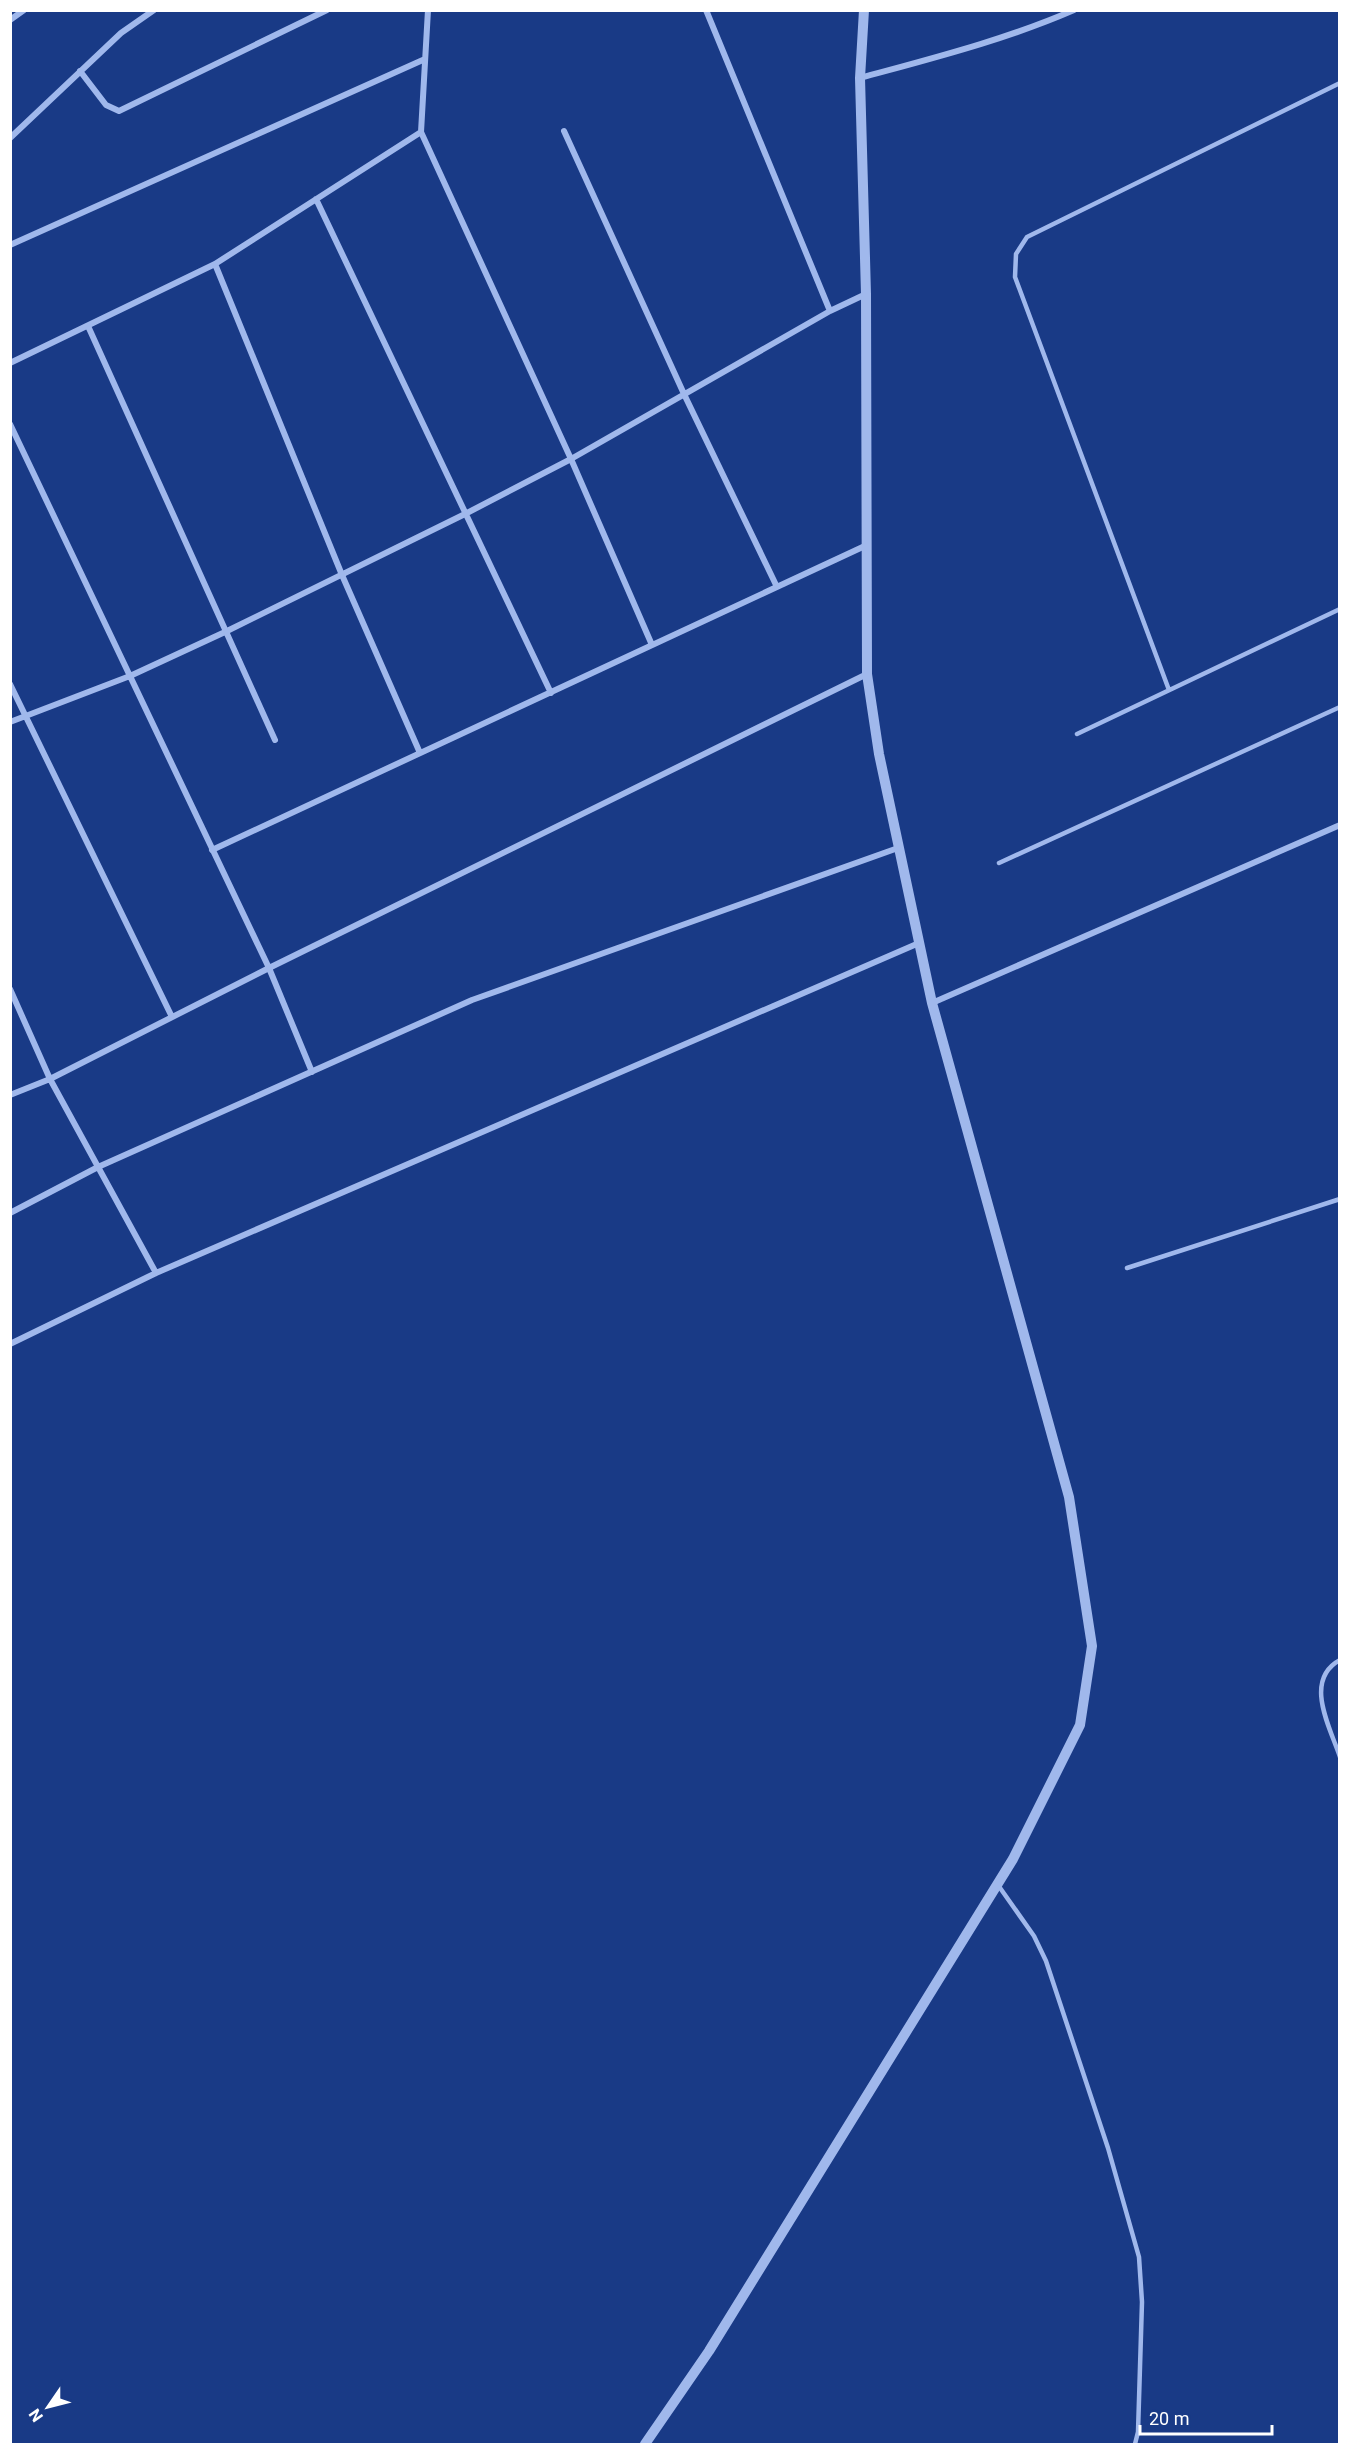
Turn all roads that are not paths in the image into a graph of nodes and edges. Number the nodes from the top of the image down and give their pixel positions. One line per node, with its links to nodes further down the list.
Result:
1 (24, 10): 8 (street)
2 (154, 10): 10 (street)
3 (327, 10): 10 (street)
4 (428, 10): 9 (street)
5 (706, 10): 20 (street)
6 (864, 10): 11 (street)
7 (1074, 10): 11 (street)
8 (10, 20)
9 (425, 59): 14 (street); 17 (street)
10 (80, 71): 15 (street)
11 (860, 78): 19 (street)
12 (1340, 83): 36 (lane)
13 (564, 131): 23 (street)
14 (421, 132): 16 (street); 25 (street)
15 (10, 138)
16 (316, 199): 18 (street); 26 (street)
17 (10, 245)
18 (215, 264): 21 (street); 28 (street)
19 (866, 294): 20 (street); 27 (street)
20 (830, 311): 23 (street)
21 (88, 326): 22 (street); 31 (street)
22 (10, 363)
23 (684, 394): 25 (street); 29 (street)
24 (10, 424): 34 (street)
25 (571, 459): 26 (street); 32 (street)
26 (465, 514): 28 (street); 37 (street)
27 (867, 545): 29 (street); 33 (street)
28 (342, 575): 31 (street); 43 (street)
29 (777, 587): 32 (street)
30 (1340, 609): 36 (lane)
31 (225, 632): 34 (street); 42 (street)
32 (652, 645): 37 (street)
33 (867, 674): 45 (street); 49 (street)
34 (130, 676): 39 (street); 46 (street)
35 (10, 684): 39 (street)
36 (1169, 690): 41 (lane)
37 (550, 693): 43 (street)
38 (1340, 707): 47 (lane)
39 (26, 716): 40 (street); 52 (street)
40 (10, 722)
41 (1077, 734)
42 (275, 740)
43 (420, 753): 46 (street)
44 (1340, 825): 51 (street)
45 (898, 848): 48 (street); 53 (street)
46 (212, 850): 49 (street)
47 (999, 863)
48 (919, 943): 51 (street); 60 (street)
49 (269, 968): 52 (street); 53 (street)
50 (10, 989): 54 (street)
51 (932, 1003): 64 (street)
52 (172, 1017): 54 (street)
53 (312, 1072): 56 (street)
54 (50, 1079): 55 (street); 56 (street)
55 (10, 1095)
56 (98, 1167): 58 (street); 60 (street)
57 (1340, 1199): 59 (lane)
58 (10, 1213)
59 (1127, 1268)
60 (156, 1273): 61 (street)
61 (10, 1344)
62 (1340, 1660): 63 (lane)
63 (1340, 1757)
64 (998, 1884): 65 (street); 66 (lane)
65 (645, 2445)
66 (1135, 2445)

